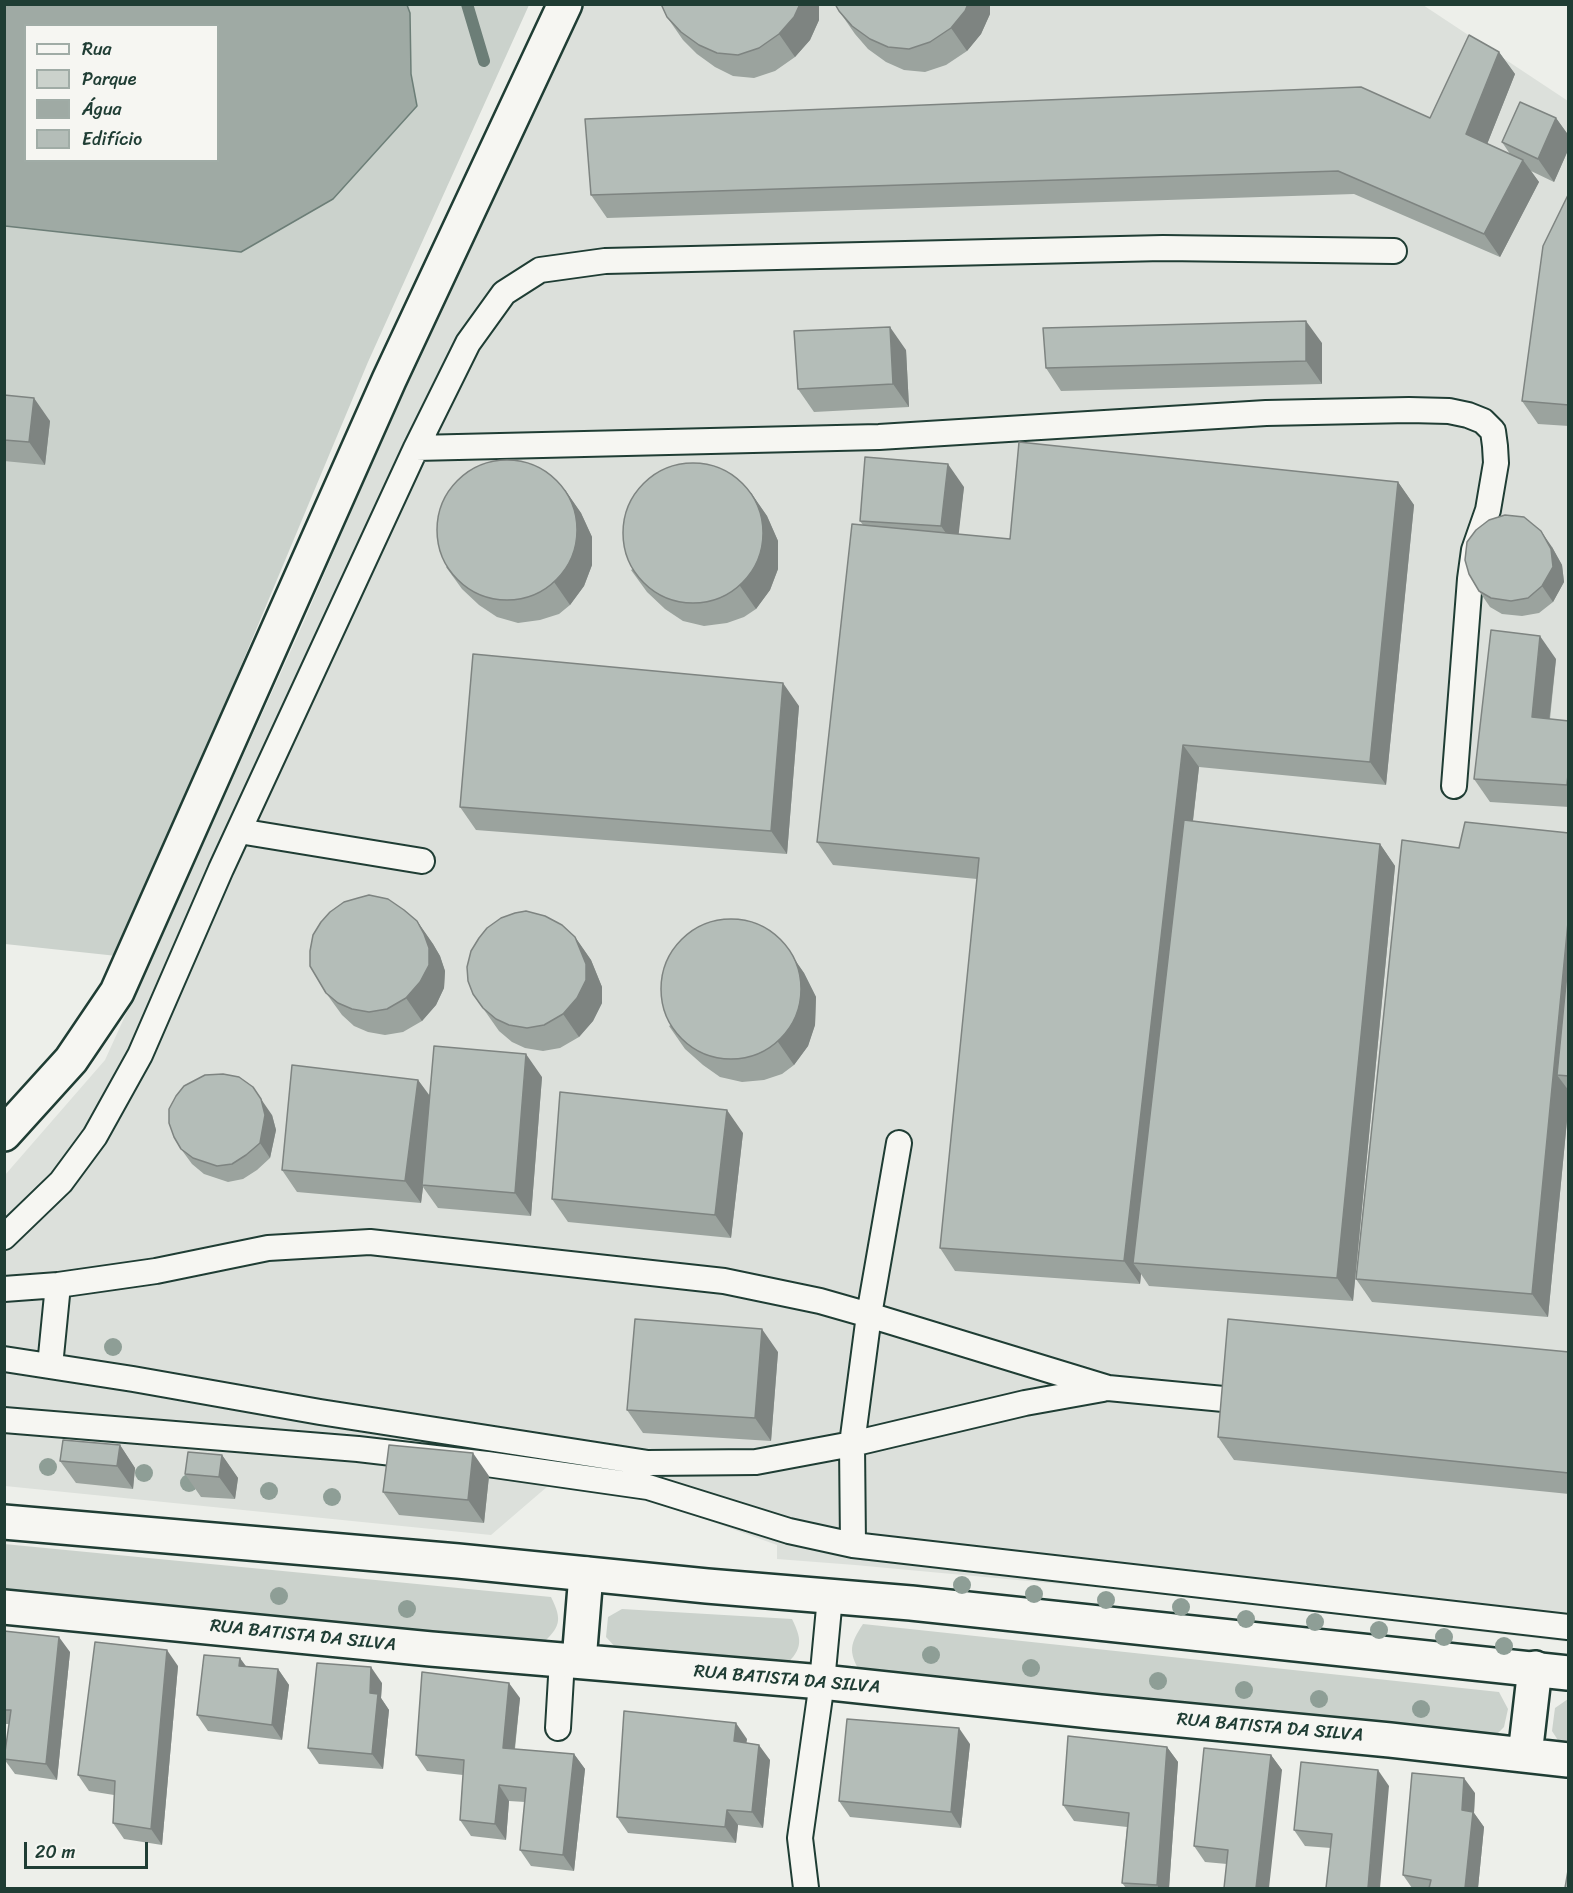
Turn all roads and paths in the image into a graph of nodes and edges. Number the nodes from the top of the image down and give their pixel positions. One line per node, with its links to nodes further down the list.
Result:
1 (565, 4): 7 (street)
2 (1395, 251): 3 (lane)
3 (416, 448): 4 (lane); 5 (lane)
4 (1454, 786)
5 (239, 831): 6 (lane); 9 (lane)
6 (422, 861)
7 (4, 1134)
8 (899, 1143): 12 (lane)
9 (4, 1237)
10 (58, 1285): 11 (lane); 12 (lane); 14 (lane)
11 (4, 1289)
12 (869, 1315): 15 (lane); 19 (lane)
13 (4, 1359): 14 (lane)
14 (50, 1365): 18 (lane)
15 (1108, 1388): 16 (lane); 19 (lane)
16 (1234, 1400)
17 (4, 1420): 20 (lane)
18 (489, 1439): 19 (lane); 20 (lane)
19 (852, 1444): 22 (lane)
20 (487, 1464): 22 (lane)
21 (4, 1522): 23 (street)
22 (853, 1545): 26 (lane)
23 (586, 1574): 24 (street); 27 (street)
24 (830, 1597): 28 (street); 30 (lane)
25 (4, 1607): 27 (street, RUA BATISTA DA SILVA)
26 (1569, 1627)
27 (571, 1660): 30 (street, RUA BATISTA DA SILVA); 31 (lane)
28 (1535, 1668): 29 (street); 32 (street)
29 (1569, 1673)
30 (822, 1682): 32 (street, RUA BATISTA DA SILVA); 34 (lane)
31 (558, 1728)
32 (1525, 1755): 33 (street, RUA BATISTA DA SILVA)
33 (1569, 1760)
34 (806, 1888)

